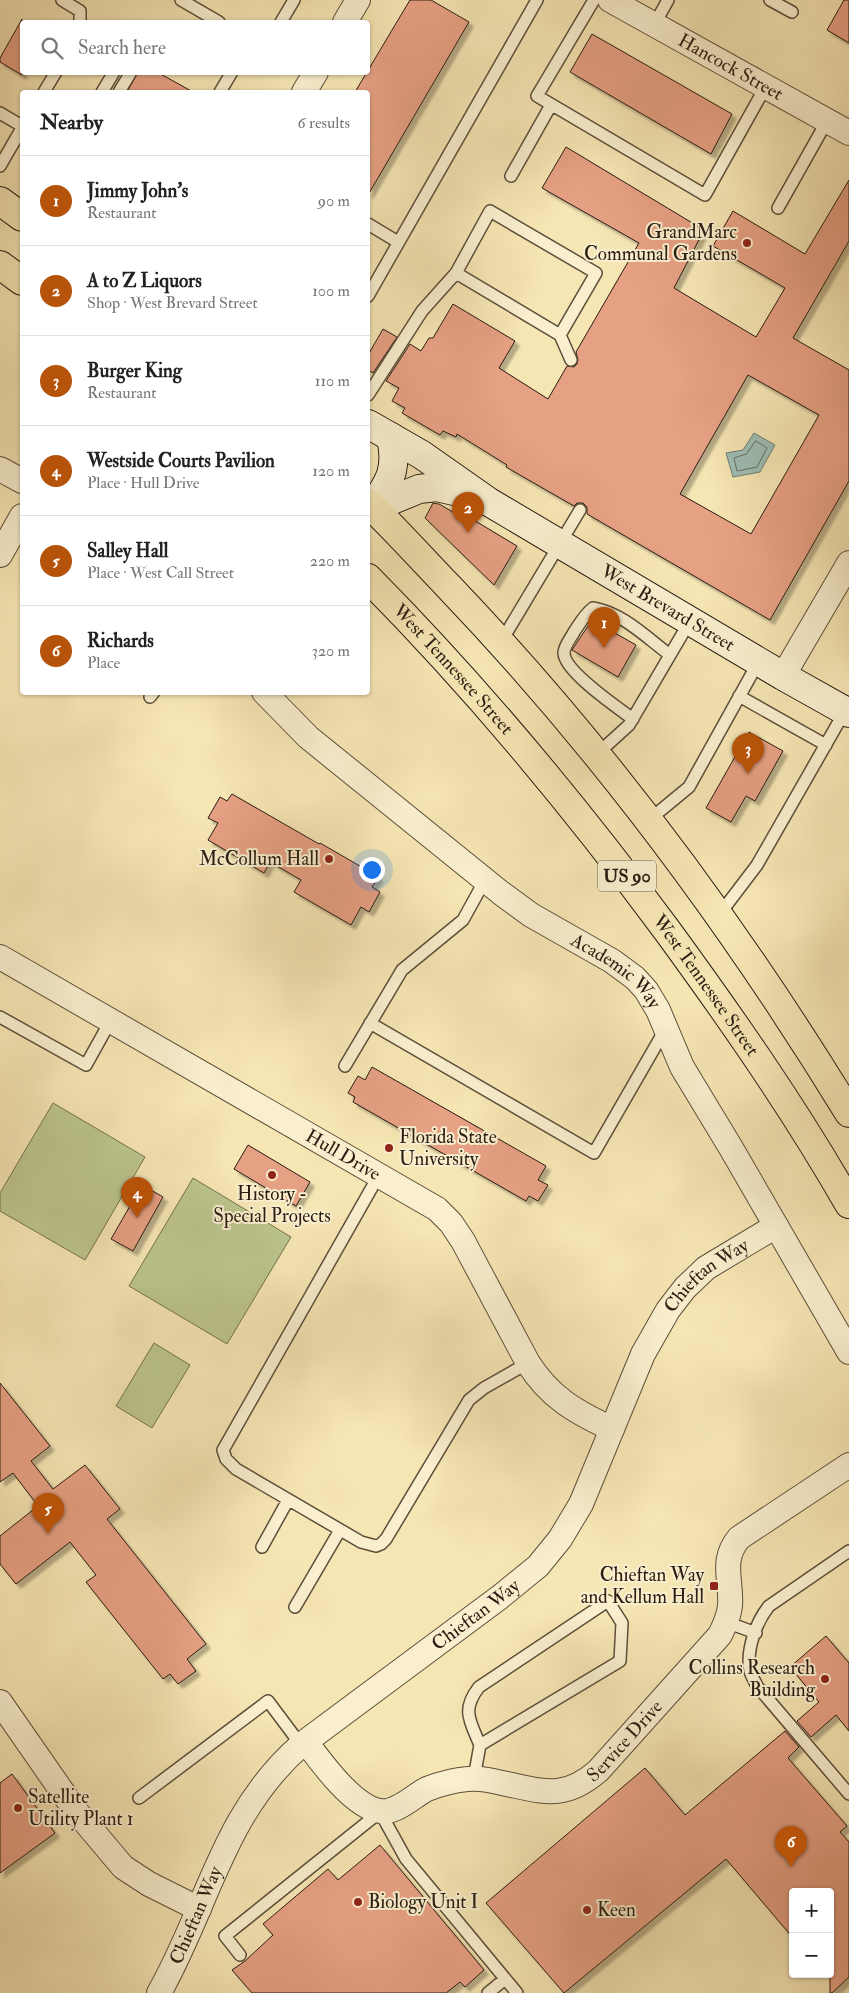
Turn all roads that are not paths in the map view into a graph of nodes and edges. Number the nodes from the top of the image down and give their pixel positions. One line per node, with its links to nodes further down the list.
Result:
1 (62, 0): 11 (lane)
2 (181, 0): 12 (lane)
3 (294, 0): 13 (lane)
4 (358, 0): 14 (street)
5 (536, 0): 37 (lane)
6 (594, 0): 25 (lane)
7 (610, 0): 15 (street, Hancock Street)
8 (668, 0): 15 (lane)
9 (770, 0): 10 (lane)
10 (792, 12)
11 (80, 17)
12 (216, 20)
13 (282, 20)
14 (346, 20)
15 (654, 25): 20 (street, Hancock Street)
16 (54, 75): 21 (lane)
17 (112, 75): 22 (lane)
18 (129, 75): 23 (lane)
19 (230, 75): 24 (lane)
20 (766, 86): 25 (lane); 27 (street, Hancock Street)
21 (45, 90)
22 (103, 90)
23 (120, 90)
24 (221, 90)
25 (551, 105): 32 (lane)
26 (0, 113): 28 (lane)
27 (827, 121): 30 (street, Hancock Street); 34 (lane)
28 (20, 126)
29 (20, 131): 31 (lane)
30 (849, 134)
31 (0, 166)
32 (511, 176)
33 (0, 201): 35 (main road)
34 (778, 208)
35 (20, 216)
36 (370, 225): 37 (lane)
37 (398, 242): 41 (lane)
38 (0, 265): 42 (main road)
39 (370, 271): 41 (lane)
40 (456, 273): 44 (lane); 44 (lane); 46 (lane)
41 (378, 276): 43 (lane)
42 (20, 280)
43 (370, 292)
44 (560, 335): 45 (lane)
45 (571, 360)
46 (370, 392)
47 (370, 425): 48 (street, West Brevard Street)
48 (391, 437): 51 (street, West Brevard Street); 52 (street)
49 (0, 469): 50 (street)
50 (20, 480)
51 (489, 502): 53 (street, West Brevard Street); 57 (street, West Brevard Street)
52 (370, 506)
53 (370, 507)
54 (370, 508): 62 (main road, US 90)
55 (580, 510): 57 (lane)
56 (20, 520): 58 (street)
57 (560, 544): 61 (street, West Brevard Street); 62 (lane)
58 (0, 555)
59 (849, 563): 65 (street)
60 (370, 580): 83 (main road, West Tennessee Street / US 90)
61 (690, 621): 63 (lane); 64 (street, West Brevard Street)
62 (501, 642): 71 (main road, US 90)
63 (670, 655): 69 (lane); 69 (lane)
64 (759, 661): 65 (street, West Brevard Street); 67 (lane)
65 (783, 676): 68 (street, West Brevard Street)
66 (267, 695): 73 (street, Academic Way)
67 (739, 696): 70 (lane); 72 (lane)
68 (847, 712): 70 (lane)
69 (633, 719): 71 (lane)
70 (826, 744): 74 (lane)
71 (597, 754): 72 (main road, US 90)
72 (649, 820): 74 (main road, US 90)
73 (485, 880): 78 (lane); 79 (street, Academic Way)
74 (719, 915): 81 (main road, US 90)
75 (0, 957): 77 (street, Hull Drive)
76 (0, 1017): 77 (lane)
77 (111, 1020): 82 (street, Hull Drive)
78 (370, 1023): 79 (lane); 80 (lane)
79 (666, 1028): 84 (street, Academic Way)
80 (345, 1066)
81 (849, 1113)
82 (379, 1175): 86 (street, Hull Drive); 89 (lane)
83 (849, 1204)
84 (776, 1226): 85 (street, Academic Way); 87 (street, Chieftan Way)
85 (849, 1352)
86 (528, 1363): 87 (street, Hull Drive); 90 (lane)
87 (612, 1430): 97 (street, Chieftan Way)
88 (849, 1465): 94 (street, Service Drive)
89 (288, 1500): 90 (lane); 91 (lane)
90 (340, 1530): 93 (lane)
91 (262, 1548)
92 (849, 1551): 95 (lane)
93 (295, 1607)
94 (726, 1622): 95 (lane); 99 (street, Service Drive)
95 (756, 1633): 100 (lane)
96 (0, 1702): 103 (street)
97 (303, 1744): 101 (lane); 102 (street); 103 (street, Chieftan Way)
98 (480, 1745): 98 (lane); 99 (lane)
99 (474, 1778): 102 (street, Service Drive)
100 (849, 1794)
101 (139, 1798)
102 (380, 1812): 104 (lane); 105 (lane)
103 (199, 1909): 106 (street, Chieftan Way)
104 (240, 1955)
105 (505, 1979): 107 (lane); 108 (lane)
106 (159, 1993)
107 (488, 1993)
108 (517, 1993)

